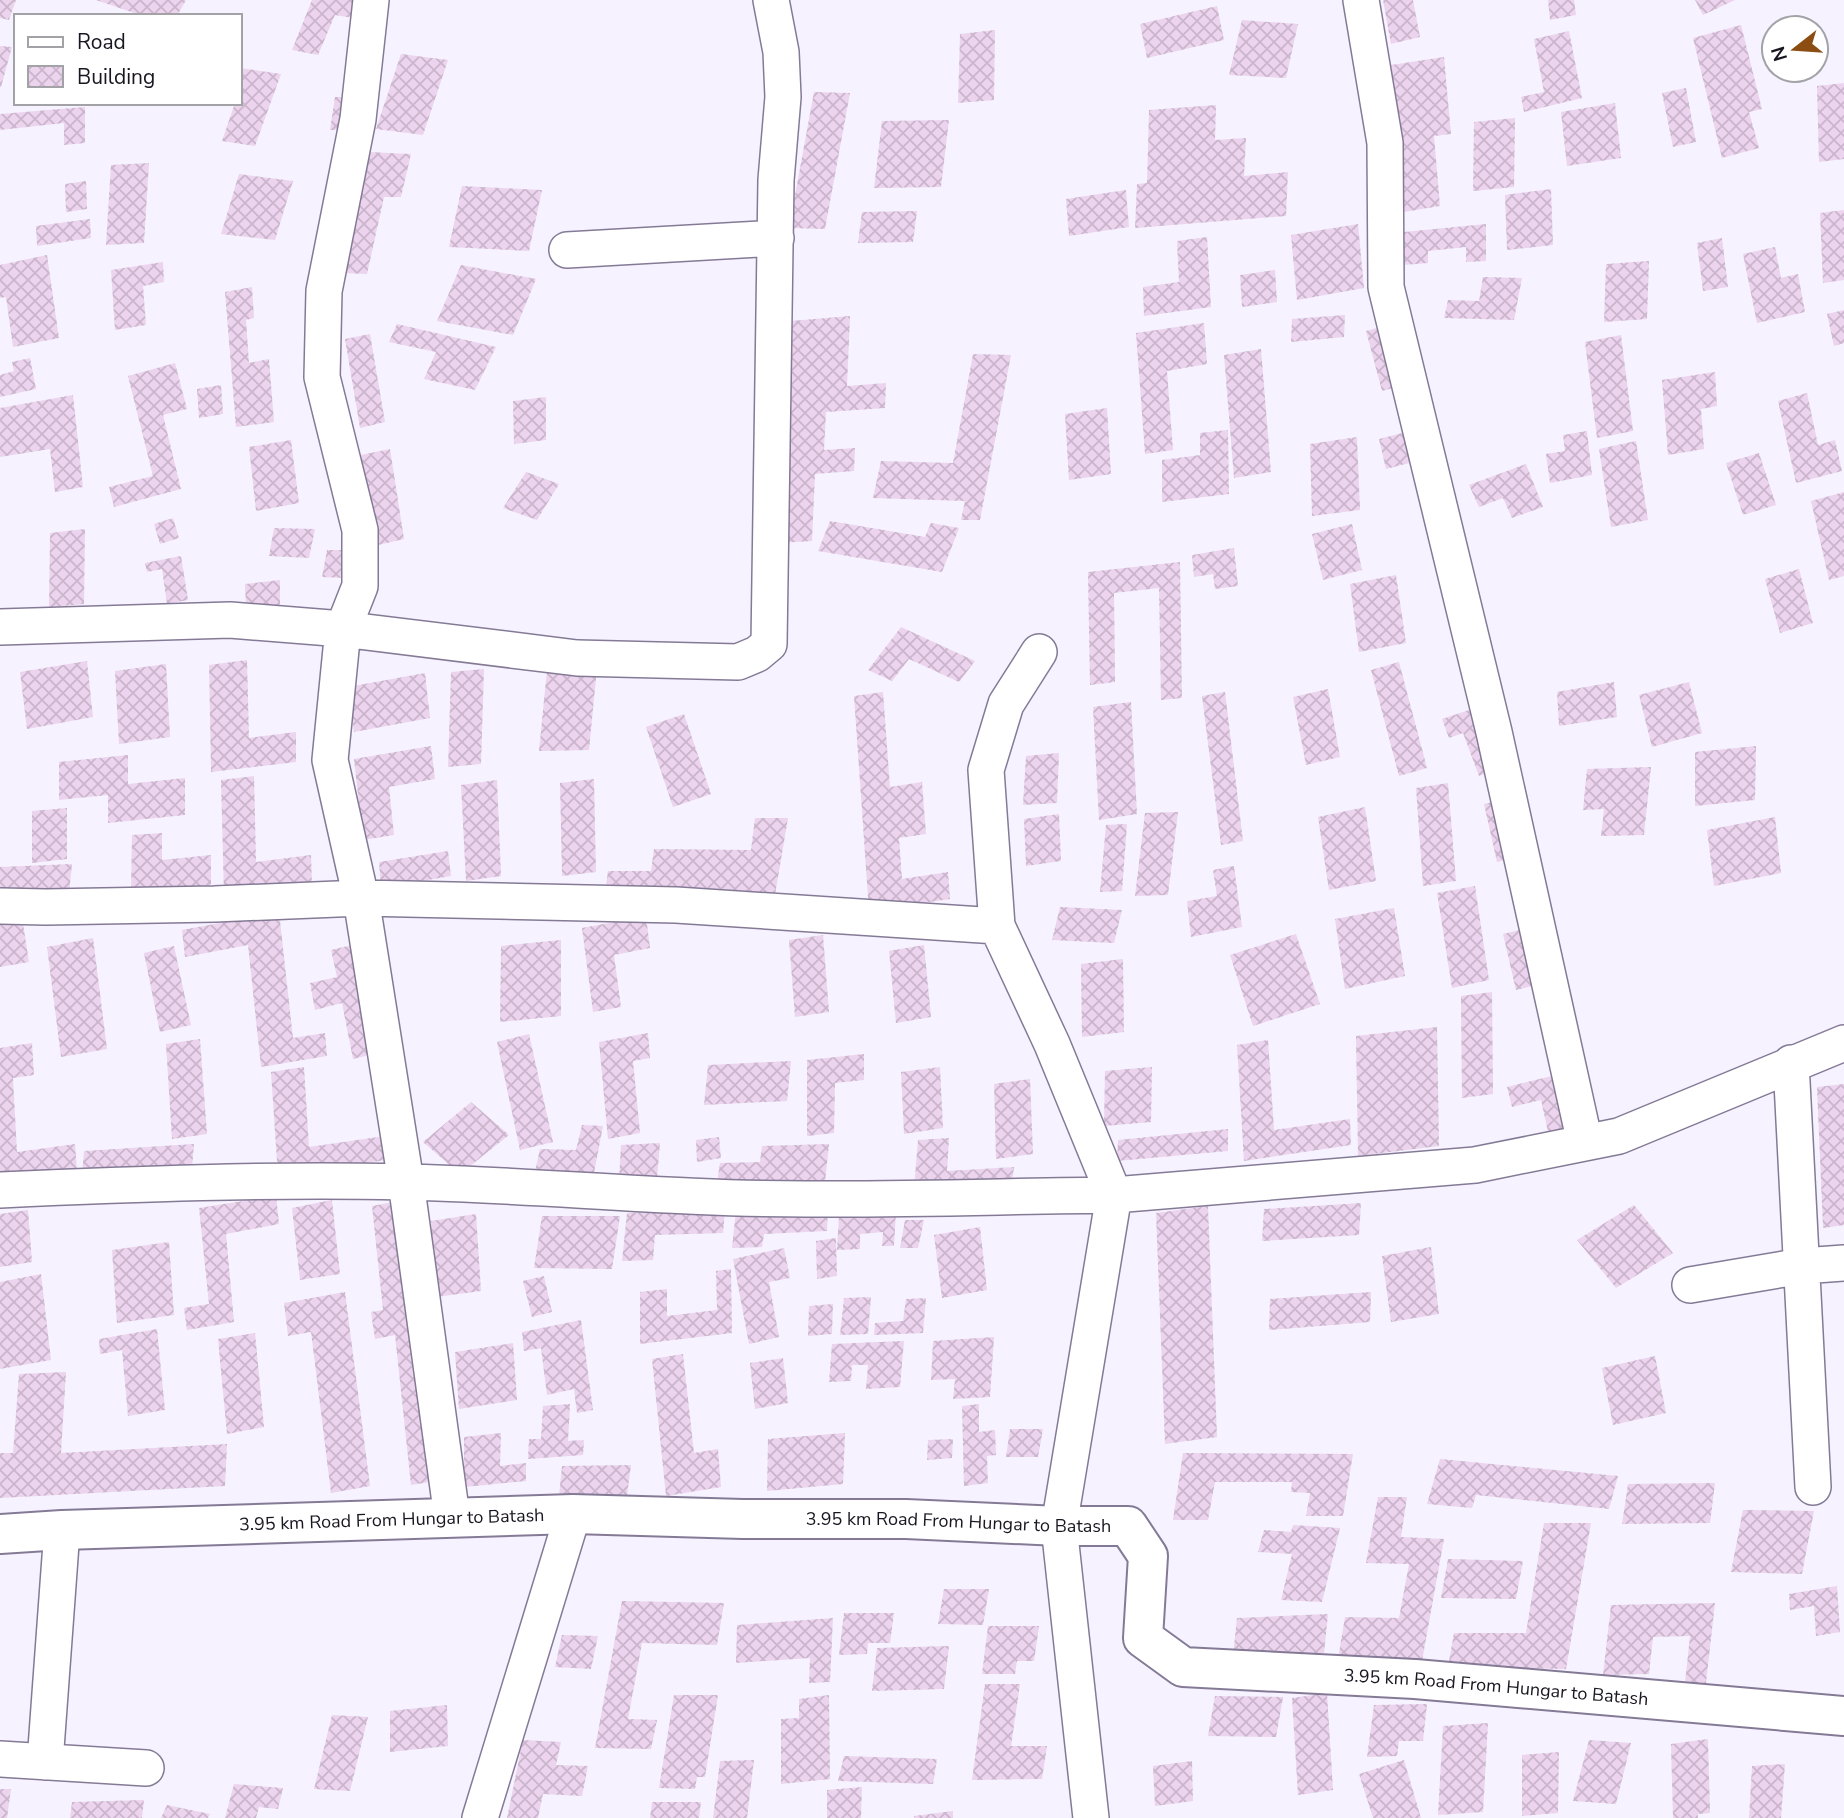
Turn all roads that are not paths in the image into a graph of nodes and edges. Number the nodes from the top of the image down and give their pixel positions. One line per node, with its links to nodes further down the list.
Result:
1 (371, 0): 7 (street)
2 (771, 0): 4 (street)
3 (1361, 0): 14 (street)
4 (776, 238): 5 (street); 7 (street)
5 (567, 250)
6 (0, 626): 7 (street)
7 (350, 630): 9 (street)
8 (1039, 652): 11 (street)
9 (361, 898): 10 (street); 11 (street); 15 (street)
10 (0, 906)
11 (997, 926): 17 (street)
12 (1844, 1043): 13 (street)
13 (1791, 1063): 14 (street); 19 (street)
14 (1585, 1143): 17 (street)
15 (406, 1182): 16 (street); 17 (street); 23 (street)
16 (0, 1190)
17 (1114, 1195): 24 (street)
18 (1844, 1263): 19 (street)
19 (1802, 1266): 20 (street); 21 (street)
20 (1690, 1285)
21 (1813, 1487)
22 (573, 1514): 23 (street, 3.95 km Road From Hungar to Batash); 24 (street, 3.95 km Road From Hungar to Batash); 31 (street)
23 (452, 1517): 25 (street, 3.95 km Road From Hungar to Batash)
24 (1059, 1526): 27 (street, 3.95 km Road From Hungar to Batash); 32 (street)
25 (62, 1530): 26 (street, 3.95 km Road From Hungar to Batash); 29 (street)
26 (0, 1534)
27 (1844, 1716)
28 (0, 1759): 29 (street)
29 (45, 1762): 30 (street)
30 (146, 1768)
31 (480, 1818)
32 (1091, 1818)

